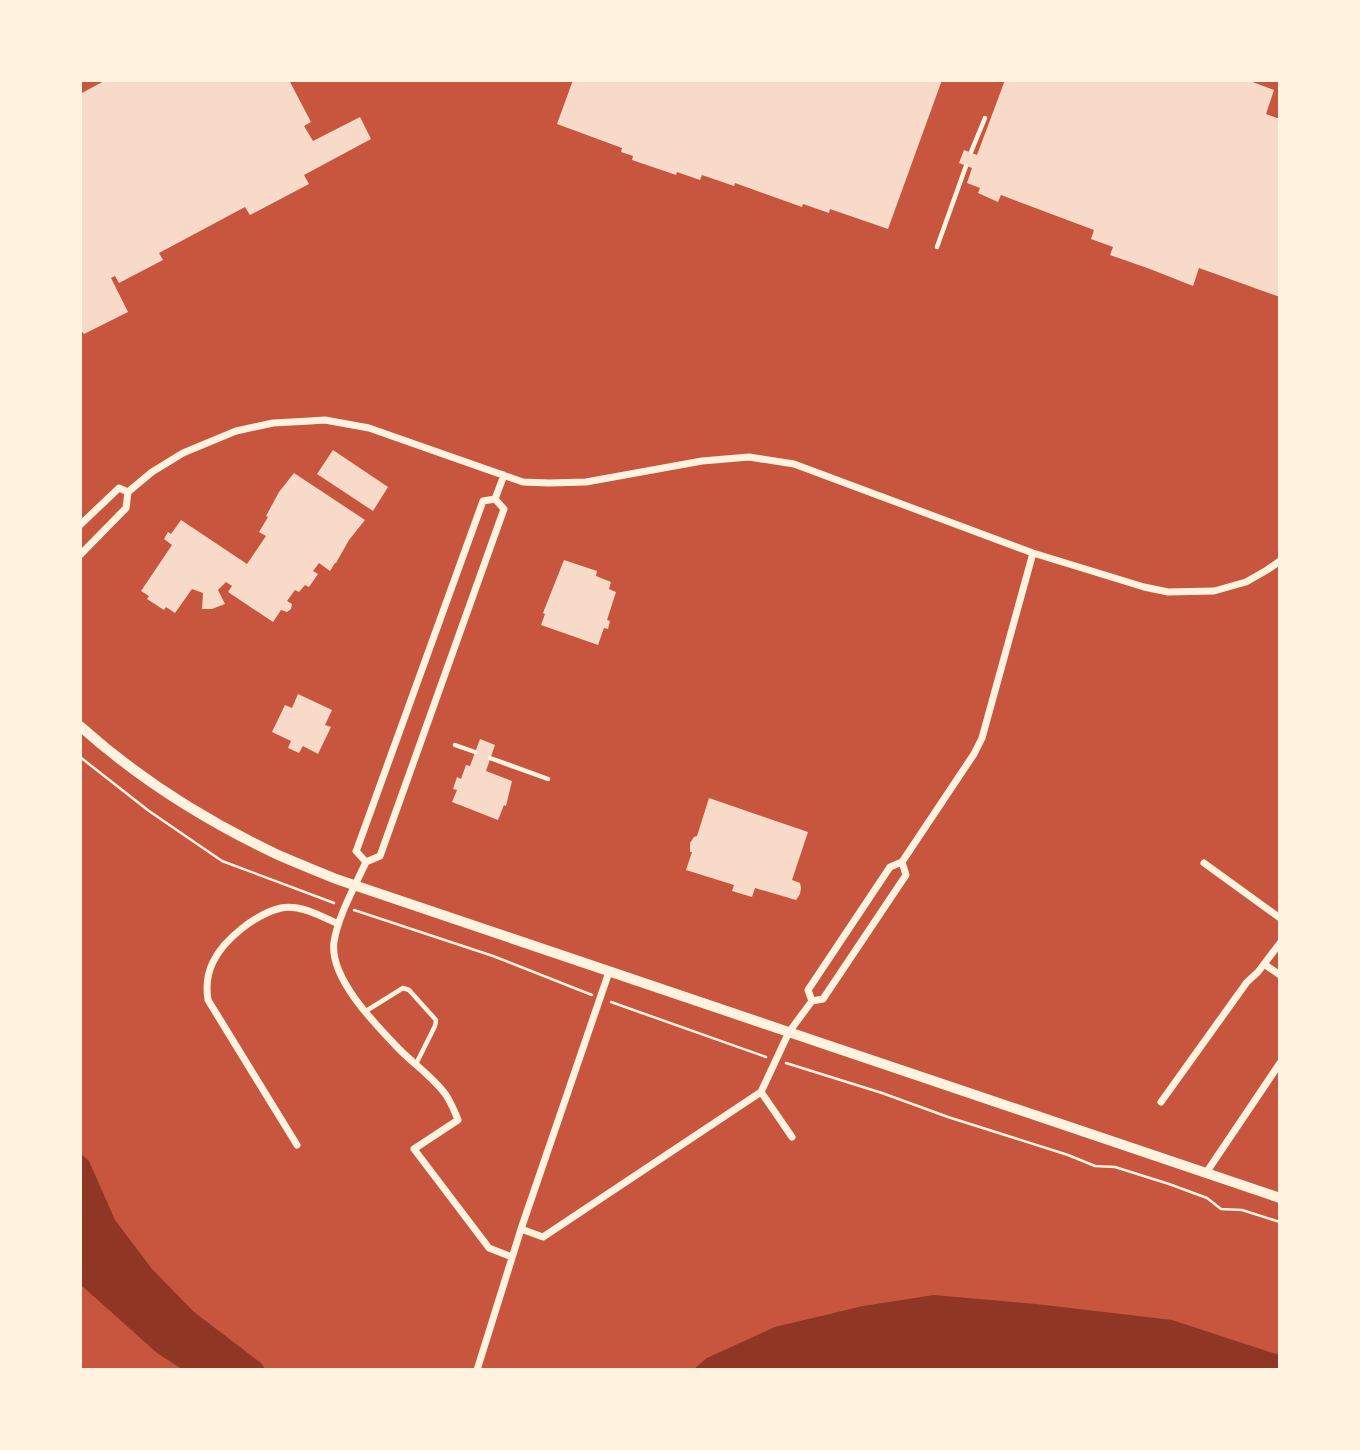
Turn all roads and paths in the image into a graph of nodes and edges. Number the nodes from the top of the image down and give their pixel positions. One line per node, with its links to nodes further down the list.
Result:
1 (985, 118): 2 (lane)
2 (971, 152)
3 (966, 166): 4 (lane)
4 (937, 247)
5 (504, 475): 6 (street); 7 (street); 9 (street)
6 (128, 492): 8 (street); 10 (street)
7 (495, 499): 18 (street); 18 (street)
8 (80, 525)
9 (1033, 553): 11 (street); 19 (street)
10 (80, 555)
11 (1279, 561)
12 (80, 726): 21 (street)
13 (455, 745): 14 (lane)
14 (475, 752)
15 (80, 757): 22 (path)
16 (490, 758): 17 (lane)
17 (548, 779)
18 (366, 862): 21 (street)
19 (902, 862): 30 (street); 30 (street)
20 (1204, 863): 23 (street)
21 (356, 885): 22 (street); 27 (street)
22 (346, 907): 24 (street); 29 (path)
23 (1279, 918)
24 (338, 924): 31 (street); 39 (street)
25 (1279, 943): 26 (street)
26 (1264, 964): 28 (street); 37 (street)
27 (609, 972): 29 (street); 32 (street)
28 (1279, 975)
29 (600, 998): 33 (path); 43 (street)
30 (812, 1001): 32 (street)
31 (366, 1011): 35 (street); 35 (lane)
32 (789, 1032): 33 (street); 40 (street)
33 (776, 1060): 36 (street); 42 (path)
34 (1279, 1063): 40 (street)
35 (416, 1064): 44 (street)
36 (761, 1092): 38 (street); 43 (street)
37 (1161, 1102)
38 (792, 1137)
39 (297, 1145)
40 (1206, 1173): 41 (street)
41 (1279, 1198)
42 (1279, 1222)
43 (521, 1229): 44 (street)
44 (512, 1257): 45 (street)
45 (478, 1370)

